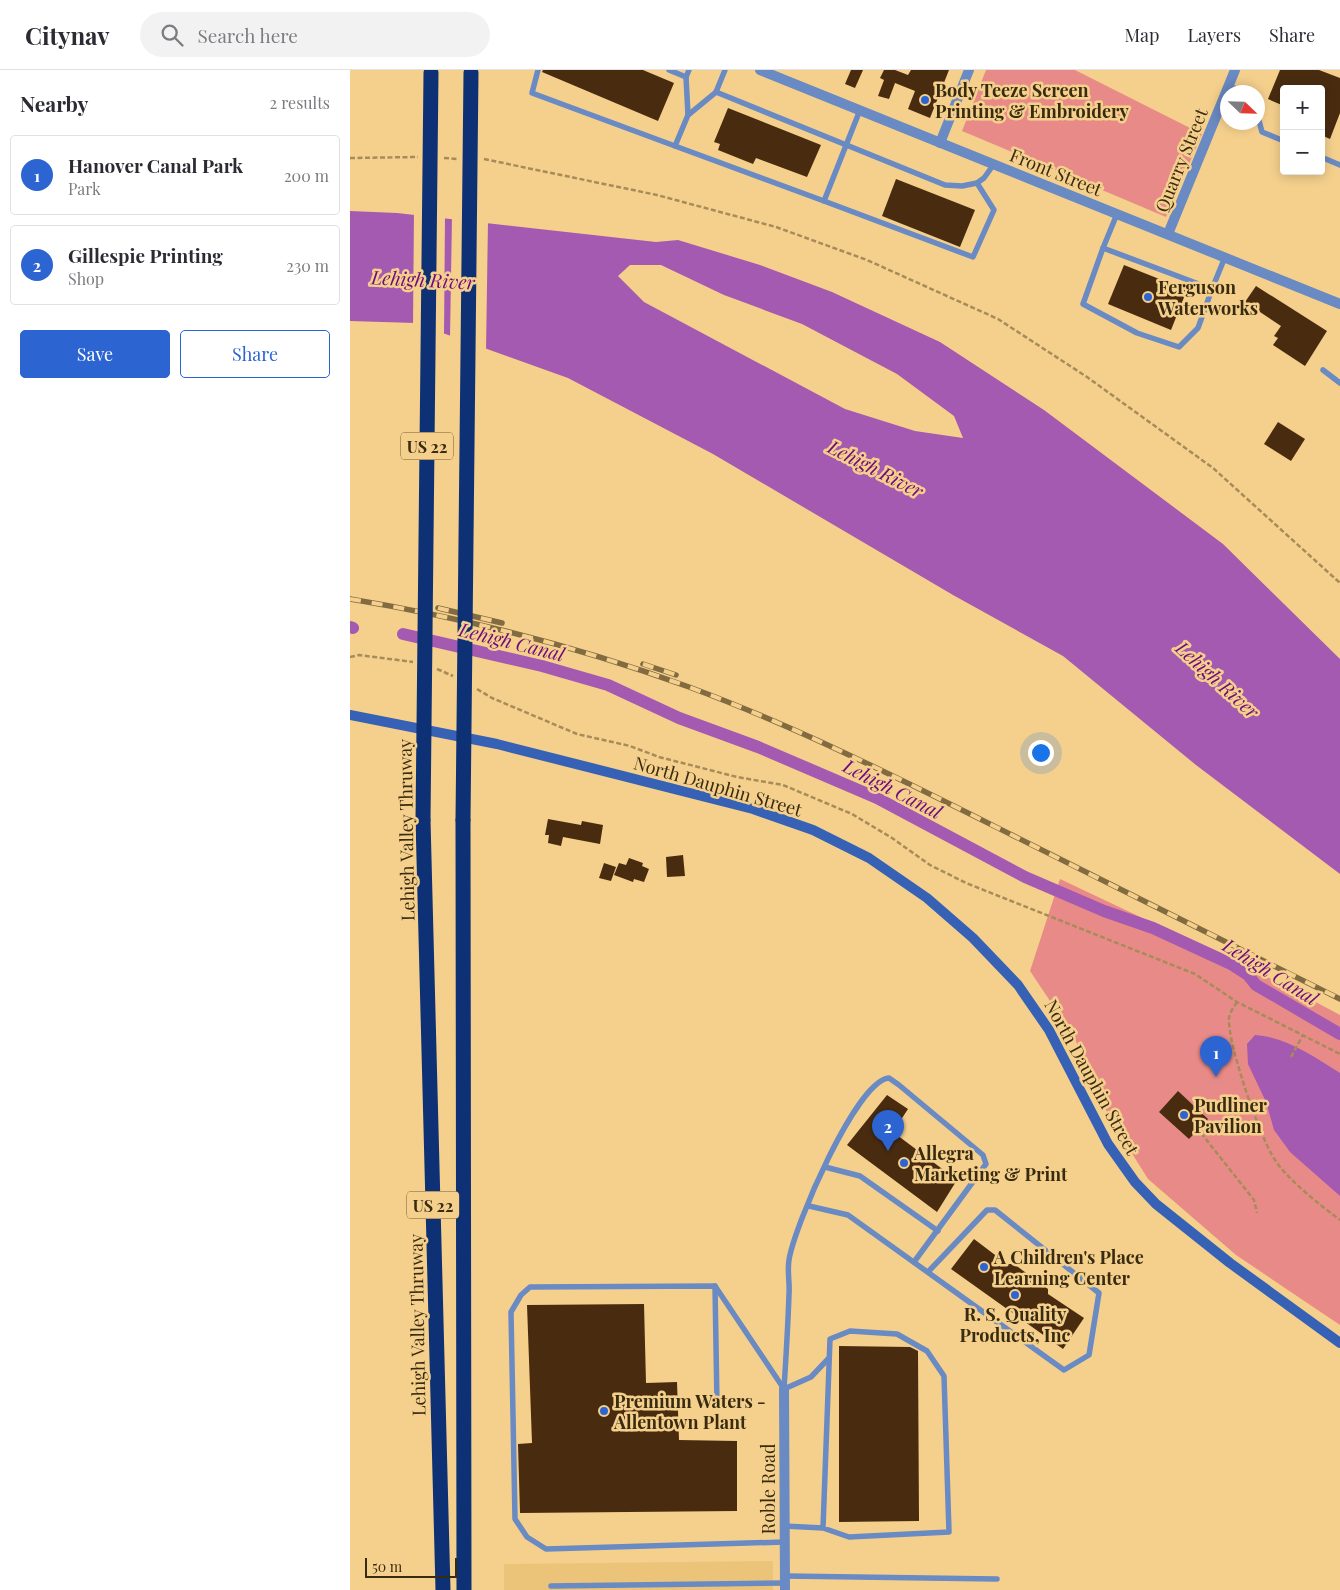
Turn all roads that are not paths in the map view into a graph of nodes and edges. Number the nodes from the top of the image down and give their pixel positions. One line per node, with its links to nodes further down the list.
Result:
1 (538, 70): 20 (lane)
2 (668, 70): 10 (lane)
3 (689, 70): 10 (lane)
4 (725, 70): 12 (lane)
5 (760, 70): 14 (street, Front Street)
6 (969, 70): 18 (street)
7 (1235, 70): 11 (street, Quarry Street)
8 (431, 71): 51 (highway, Lehigh Valley Thruway / US 22, bridge)
9 (471, 71): 52 (highway, US 22, bridge)
10 (686, 77): 15 (lane)
11 (1229, 85)
12 (716, 92): 15 (lane); 19 (lane)
13 (1220, 108): 27 (street, Quarry Street)
14 (860, 110): 18 (street, Front Street); 19 (lane)
15 (688, 115): 20 (lane)
16 (1261, 130): 17 (lane)
17 (1280, 139)
18 (940, 143): 22 (street, Front Street)
19 (846, 145): 24 (lane); 25 (lane)
20 (675, 146): 25 (lane)
21 (1325, 158): 23 (lane)
22 (994, 164): 24 (lane); 26 (street, Front Street)
23 (1340, 164)
24 (977, 183): 25 (lane)
25 (824, 201)
26 (1117, 214): 27 (street, Front Street); 28 (lane)
27 (1168, 234): 29 (street, Front Street)
28 (1103, 248): 30 (lane); 30 (lane)
29 (1225, 257): 30 (lane); 31 (street, Front Street)
30 (1212, 288)
31 (1340, 304)
32 (1323, 370): 33 (lane)
33 (1340, 383)
34 (350, 715): 41 (street, North Dauphin Street)
35 (825, 1167): 36 (lane); 37 (lane); 37 (lane)
36 (808, 1206): 38 (lane); 43 (lane)
37 (938, 1231): 38 (lane)
38 (914, 1262): 39 (lane)
39 (928, 1272): 39 (lane)
40 (715, 1286): 43 (lane); 44 (lane); 47 (lane)
41 (1340, 1343)
42 (828, 1359): 43 (lane); 46 (lane); 46 (lane)
43 (784, 1389): 45 (street, Roble Road)
44 (717, 1405)
45 (784, 1526): 46 (lane); 47 (street, Roble Road)
46 (823, 1528)
47 (784, 1542): 49 (street, Roble Road)
48 (997, 1579): 49 (lane)
49 (785, 1583): 50 (lane)
50 (550, 1586)
51 (443, 1590)
52 (464, 1590)

